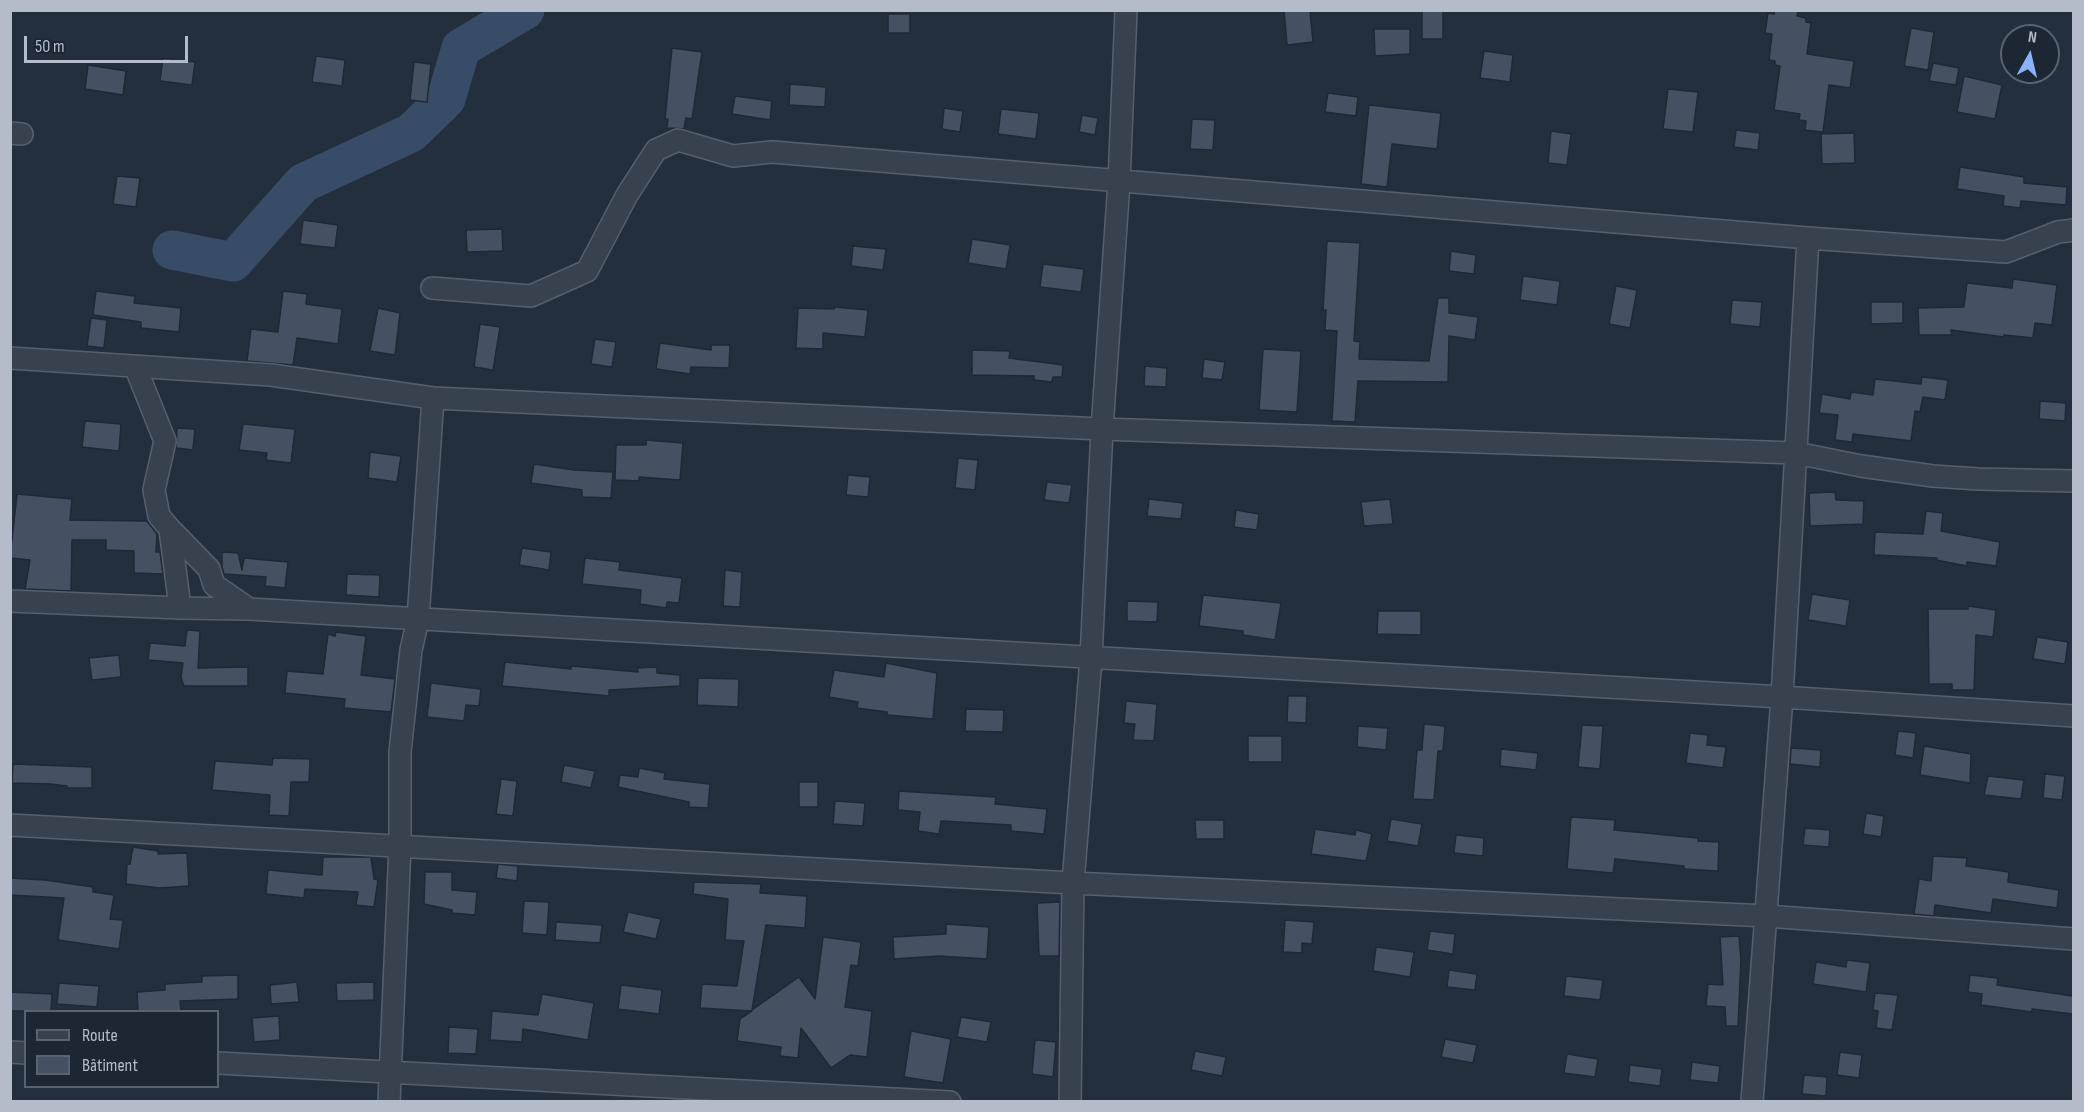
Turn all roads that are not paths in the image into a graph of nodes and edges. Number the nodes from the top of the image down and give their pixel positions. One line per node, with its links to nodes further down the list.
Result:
1 (1126, 10): 2 (street)
2 (1119, 182): 4 (street); 5 (street); 9 (street)
3 (2073, 230): 4 (street)
4 (1808, 238): 10 (street)
5 (432, 288)
6 (10, 358): 7 (street)
7 (135, 366): 8 (street); 12 (street)
8 (433, 398): 9 (street); 16 (street)
9 (1102, 429): 10 (street); 17 (street)
10 (1796, 453): 11 (street); 18 (street)
11 (2073, 481)
12 (170, 529): 14 (street); 15 (street)
13 (10, 601): 14 (street)
14 (180, 608): 15 (street)
15 (249, 609): 16 (street)
16 (418, 619): 17 (street); 21 (street)
17 (1091, 658): 18 (street); 22 (street)
18 (1782, 697): 19 (street); 23 (street)
19 (2073, 716)
20 (10, 825): 21 (street)
21 (400, 846): 22 (street); 26 (street)
22 (1073, 883): 23 (street); 29 (street)
23 (1767, 916): 24 (street); 30 (street)
24 (2073, 939)
25 (219, 1063): 26 (street)
26 (390, 1072): 27 (street); 28 (street)
27 (388, 1101)
28 (950, 1101)
29 (1070, 1101)
30 (1752, 1101)

